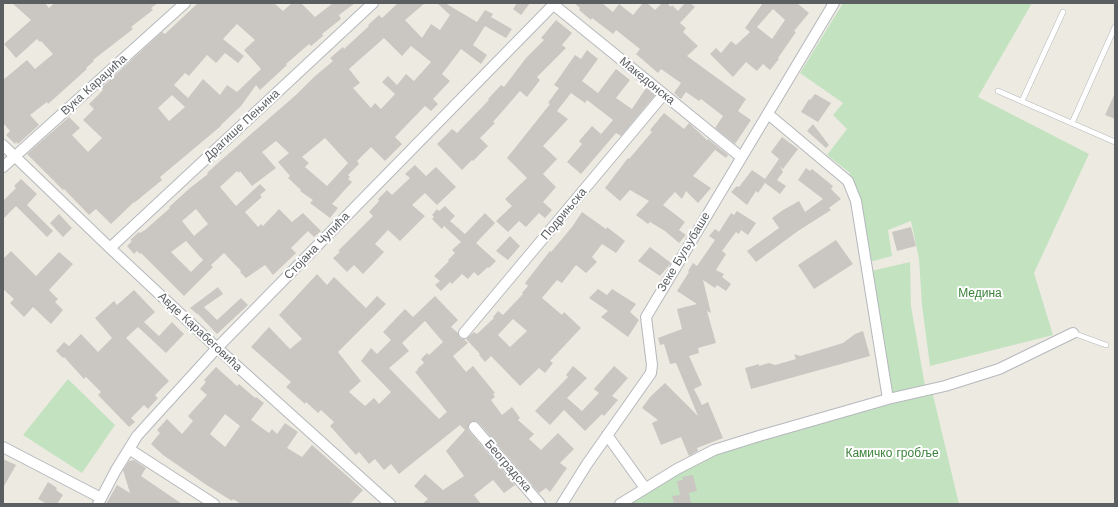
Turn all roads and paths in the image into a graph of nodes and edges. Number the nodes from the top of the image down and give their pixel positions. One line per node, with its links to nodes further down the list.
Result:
1 (185, 3): 14 (street, Вука Караџића)
2 (374, 3): 17 (street, Драгише Пењина)
3 (834, 3): 10 (street, Зеке Буљубаше)
4 (554, 4): 8 (street, Македонска); 21 (street, Стојана Чупића)
5 (1063, 12): 9 (lane)
6 (1115, 27): 11 (lane)
7 (998, 91): 9 (lane)
8 (664, 94): 15 (street, Македонска); 18 (street, Подрињска)
9 (1022, 101): 11 (lane)
10 (768, 114): 15 (street, Зеке Буљубаше); 22 (street)
11 (1072, 123): 12 (lane)
12 (1115, 142)
13 (3, 145): 14 (street, Авде Карабеговића)
14 (14, 156): 16 (street, Вука Караџића); 17 (street, Авде Карабеговића)
15 (741, 157): 24 (street, Зеке Буљубаше)
16 (3, 167)
17 (110, 248): 21 (street, Авде Карабеговића)
18 (464, 333)
19 (1073, 333): 20 (lane); 22 (street)
20 (1106, 345)
21 (217, 348): 26 (street, Стојана Чупића); 30 (street, Авде Карабеговића)
22 (888, 399): 27 (street)
23 (474, 427): 31 (street, Београдска)
24 (607, 435): 27 (street); 32 (street, Зеке Буљубаше)
25 (3, 447): 28 (street)
26 (129, 449): 28 (street, Стојана Чупића); 29 (street)
27 (645, 488): 33 (street)
28 (100, 501)
29 (214, 504)
30 (390, 504)
31 (540, 504)
32 (562, 504)
33 (620, 504)

